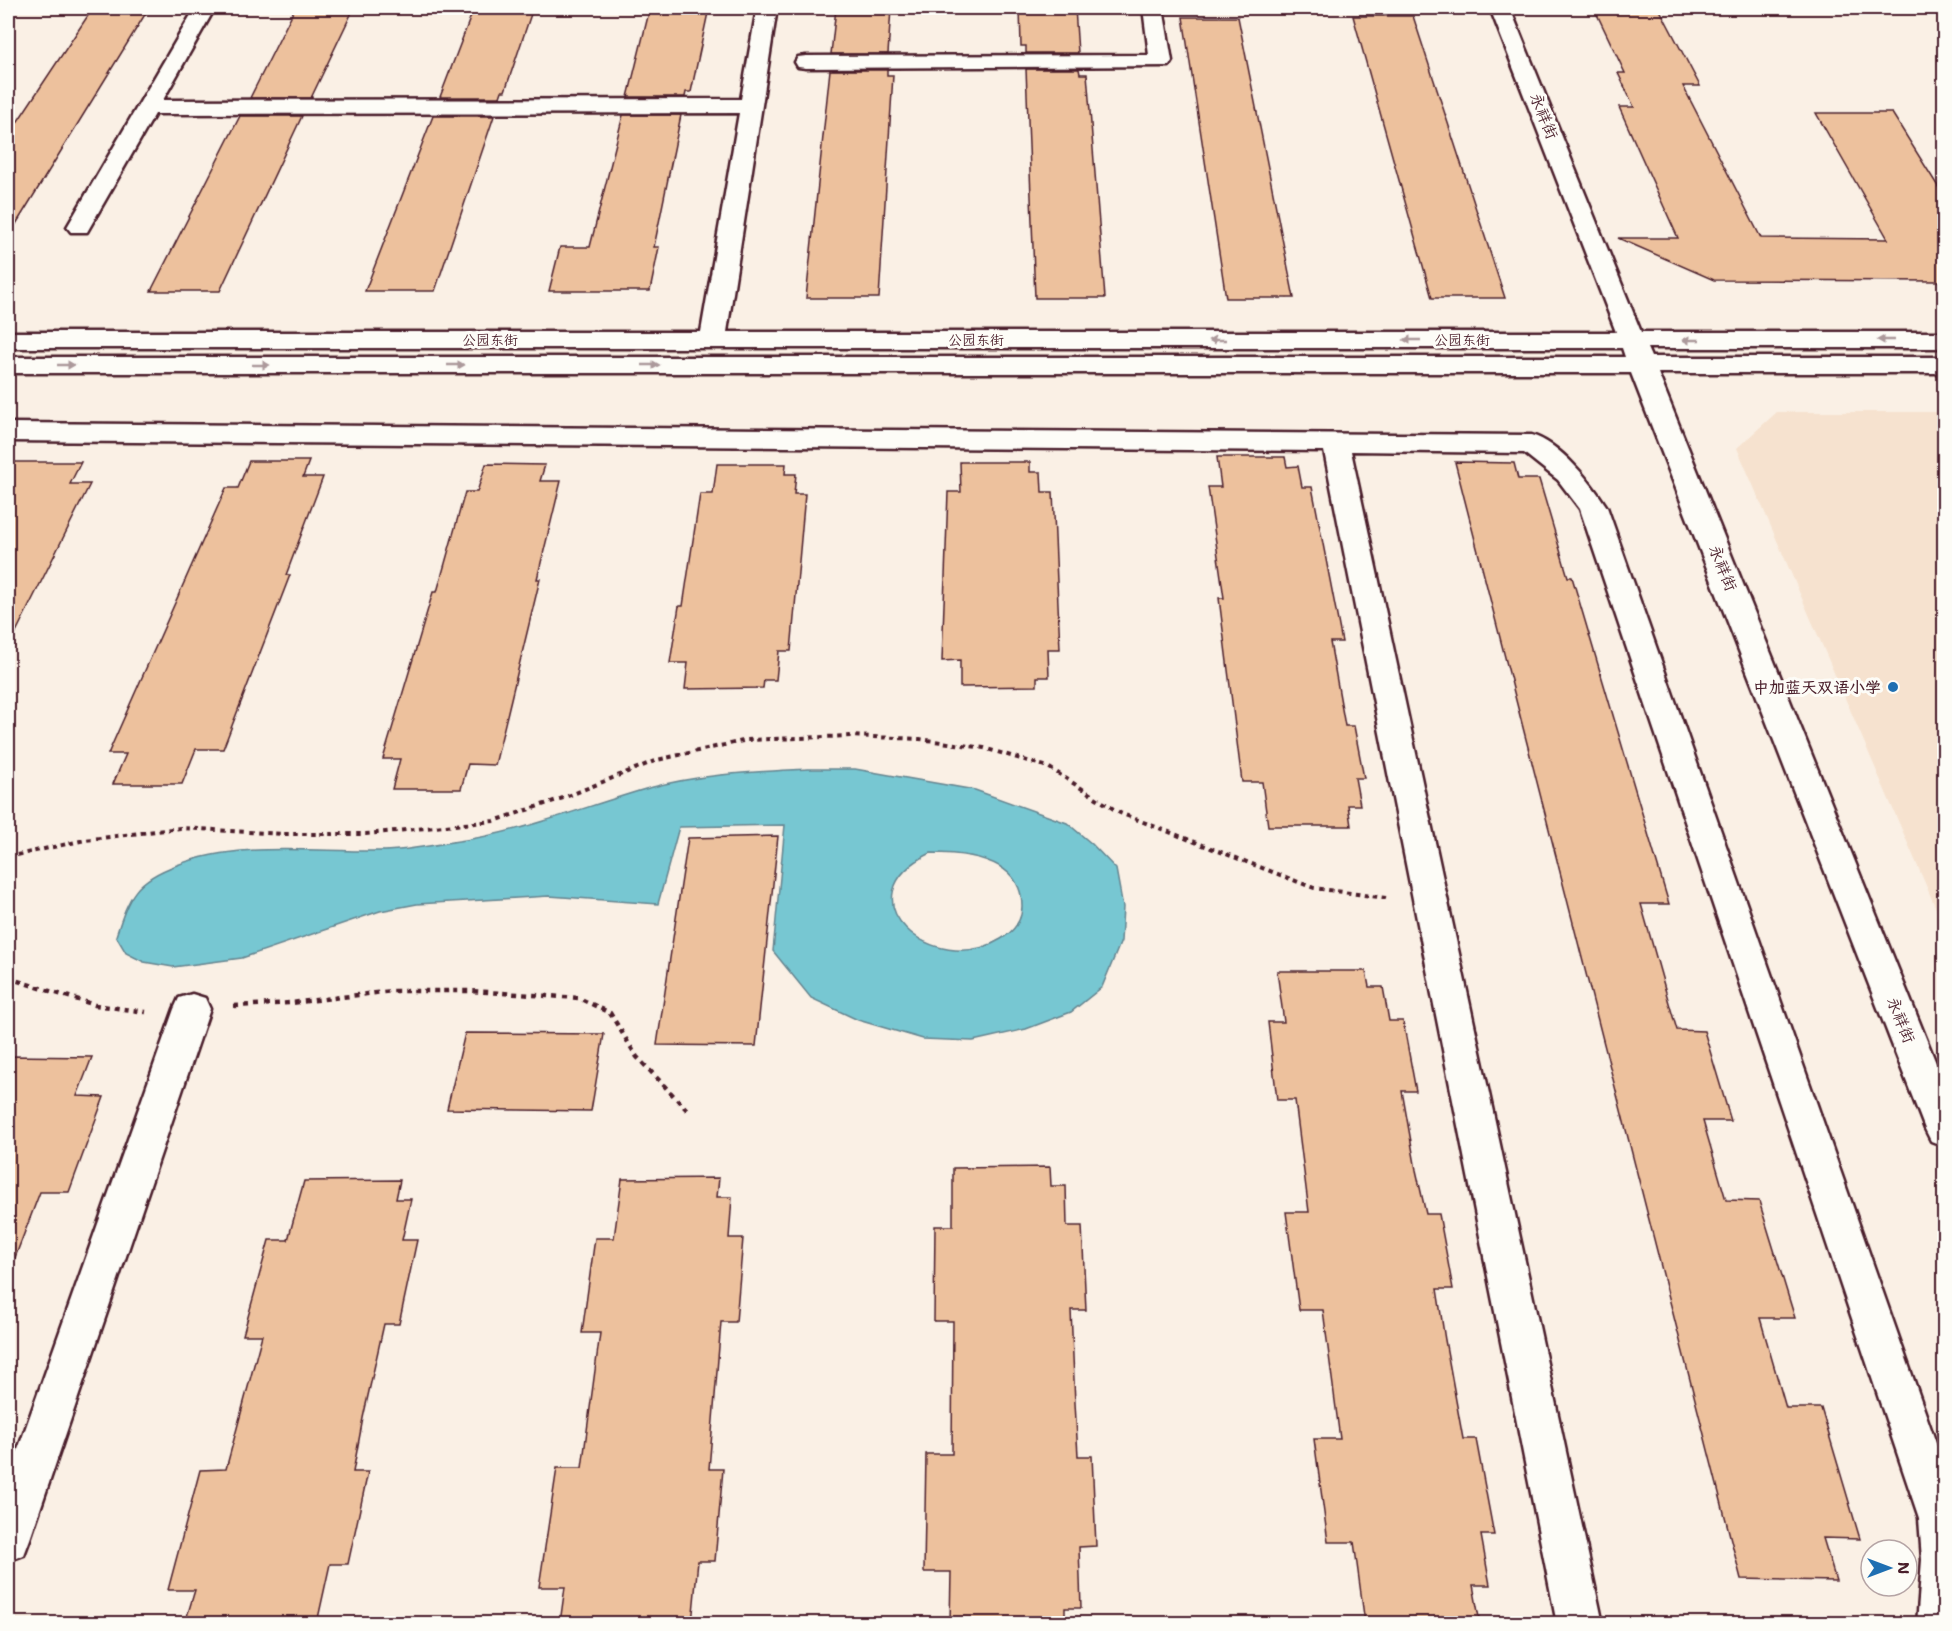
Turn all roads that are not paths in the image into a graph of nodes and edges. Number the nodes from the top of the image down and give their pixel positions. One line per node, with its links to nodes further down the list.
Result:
1 (205, 8): 6 (street)
2 (767, 8): 7 (street)
3 (1153, 8): 5 (street)
4 (1500, 8): 12 (street, 永祥街)
5 (806, 62)
6 (148, 106): 7 (street); 8 (street)
7 (751, 106): 10 (street)
8 (79, 227)
9 (8, 340): 10 (street, 公园东街)
10 (713, 340): 12 (street, 公园东街, one-way to 10)
11 (1944, 340): 12 (street, 公园东街, one-way to 12)
12 (1637, 353): 13 (street, 公园东街, one-way to 12); 14 (street, 公园东街); 18 (street, 永祥街)
13 (8, 365)
14 (1944, 365)
15 (8, 432): 16 (street)
16 (1336, 443): 20 (street); 21 (street)
17 (192, 1009): 19 (street)
18 (1944, 1129)
19 (8, 1539)
20 (1580, 1623)
21 (1940, 1623)

